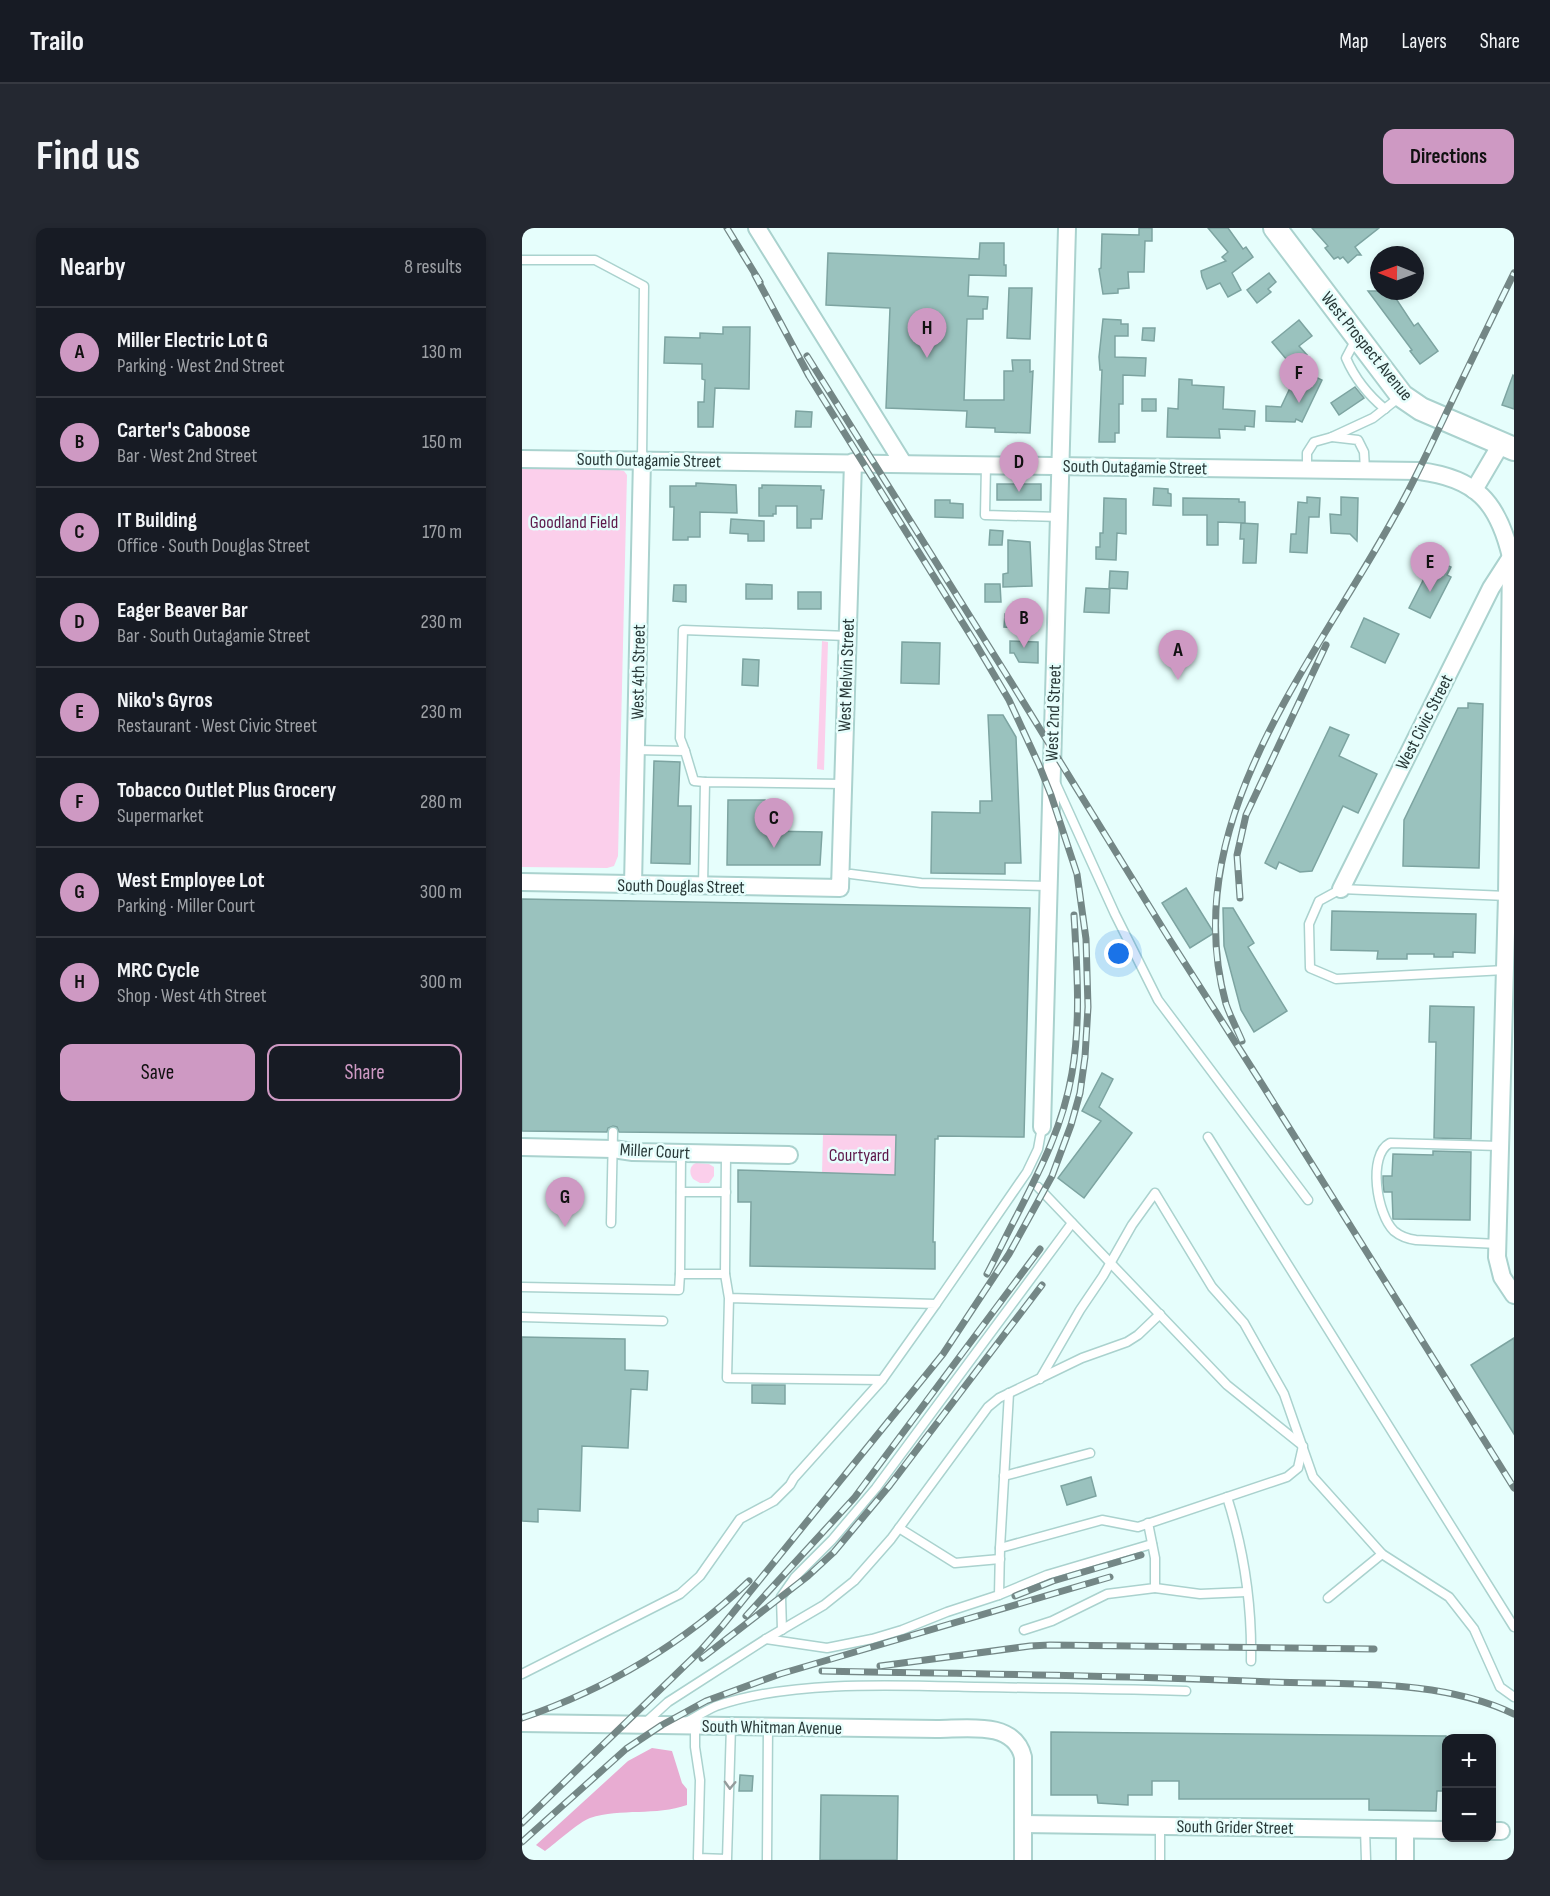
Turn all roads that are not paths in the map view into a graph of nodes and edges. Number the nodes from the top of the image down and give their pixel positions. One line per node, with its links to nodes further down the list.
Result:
1 (757, 228): 11 (street)
2 (1067, 228): 13 (street, West 2nd Street)
3 (1275, 228): 5 (main road, West Prospect Avenue)
4 (522, 260): 9 (lane)
5 (1394, 402): 6 (lane); 7 (main road, West Prospect Avenue)
6 (1332, 437): 14 (lane); 15 (lane)
7 (1508, 446): 16 (street)
8 (522, 459): 9 (street, South Outagamie Street)
9 (642, 459): 10 (street, South Outagamie Street); 20 (street, West 4th Street)
10 (853, 462): 11 (street, South Outagamie Street); 19 (street, West Melvin Street)
11 (903, 463): 12 (street, South Outagamie Street)
12 (986, 464): 13 (street, South Outagamie Street); 17 (lane)
13 (1061, 465): 14 (street, South Outagamie Street); 17 (street, West 2nd Street)
14 (1307, 470): 15 (street, South Outagamie Street)
15 (1365, 470): 16 (street, South Outagamie Street)
16 (1474, 490): 18 (street, South Outagamie Street)
17 (1060, 517): 22 (street, West 2nd Street)
18 (1511, 557): 31 (street, West Civic Street); 32 (street, South Outagamie Street)
19 (848, 636): 21 (lane); 24 (street, West Melvin Street)
20 (636, 750): 21 (lane); 27 (street, West 4th Street)
21 (685, 751): 23 (lane)
22 (1052, 774): 29 (street, West 2nd Street); 45 (lane)
23 (705, 782): 24 (lane); 28 (lane)
24 (843, 784): 30 (street, West Melvin Street)
25 (851, 874): 29 (lane)
26 (522, 882): 27 (street, South Douglas Street)
27 (633, 885): 28 (street, South Douglas Street)
28 (703, 886): 30 (street, South Douglas Street)
29 (1049, 886): 34 (street, West 2nd Street)
30 (840, 888)
31 (1341, 889): 32 (lane); 33 (lane)
32 (1510, 896): 33 (street, South Outagamie Street)
33 (1504, 970): 37 (street, South Outagamie Street)
34 (1042, 1127): 55 (lane)
35 (1208, 1137): 76 (lane)
36 (613, 1141): 38 (street, Miller Court); 39 (street, Miller Court); 46 (lane)
37 (1500, 1146): 48 (street, South Outagamie Street); 48 (lane)
38 (522, 1147)
39 (681, 1153): 40 (street, Miller Court); 43 (lane)
40 (726, 1154): 41 (street, Miller Court); 44 (lane)
41 (789, 1155)
42 (1038, 1187): 47 (lane)
43 (681, 1192): 44 (lane); 50 (lane)
44 (726, 1192): 51 (lane)
45 (1308, 1200)
46 (610, 1223)
47 (1072, 1223): 49 (lane); 77 (lane)
48 (1498, 1244): 53 (street, South Outagamie Street)
49 (1111, 1263): 56 (lane); 59 (lane); 62 (lane)
50 (680, 1274): 51 (lane); 52 (lane)
51 (725, 1274): 54 (lane)
52 (522, 1287)
53 (1513, 1294)
54 (729, 1298): 55 (lane); 60 (lane)
55 (936, 1304): 60 (lane)
56 (1160, 1314): 59 (lane); 62 (lane)
57 (522, 1317): 58 (lane)
58 (663, 1321)
59 (1040, 1379): 61 (lane)
60 (882, 1380): 81 (lane)
61 (1009, 1393): 64 (lane); 67 (lane)
62 (1303, 1446): 65 (lane); 70 (lane)
63 (1090, 1453): 64 (lane)
64 (1004, 1476): 69 (lane)
65 (1227, 1497): 66 (lane); 73 (lane)
66 (1148, 1523): 68 (lane); 69 (lane)
67 (899, 1528): 71 (lane); 77 (lane)
68 (1152, 1544): 72 (lane); 74 (lane)
69 (1000, 1548): 71 (lane)
70 (1382, 1554): 75 (lane); 83 (lane)
71 (1000, 1559): 74 (lane)
72 (1155, 1588): 73 (lane); 78 (lane)
73 (1246, 1592): 80 (lane)
74 (999, 1595): 79 (lane)
75 (1328, 1598)
76 (1514, 1626)
77 (782, 1630): 79 (lane)
78 (1024, 1630)
79 (766, 1639): 85 (lane)
80 (1251, 1662)
81 (522, 1674)
82 (1186, 1691): 86 (lane)
83 (1514, 1697)
84 (522, 1723): 85 (street, South Whitman Avenue)
85 (642, 1725): 86 (street, South Whitman Avenue)
86 (688, 1726): 87 (street, South Whitman Avenue); 87 (lane, one-way to 86)
87 (731, 1726): 88 (street, South Whitman Avenue)
88 (768, 1727): 89 (street, South Whitman Avenue); 94 (lane)
89 (1023, 1824): 90 (street, South Grider Street); 95 (street)
90 (1160, 1826): 91 (street, South Grider Street); 96 (lane)
91 (1365, 1829): 92 (street, South Grider Street); 97 (lane)
92 (1405, 1830): 93 (street, South Grider Street); 98 (street)
93 (1442, 1830)
94 (767, 1860)
95 (1023, 1860)
96 (1160, 1860)
97 (1366, 1860)
98 (1405, 1860)

